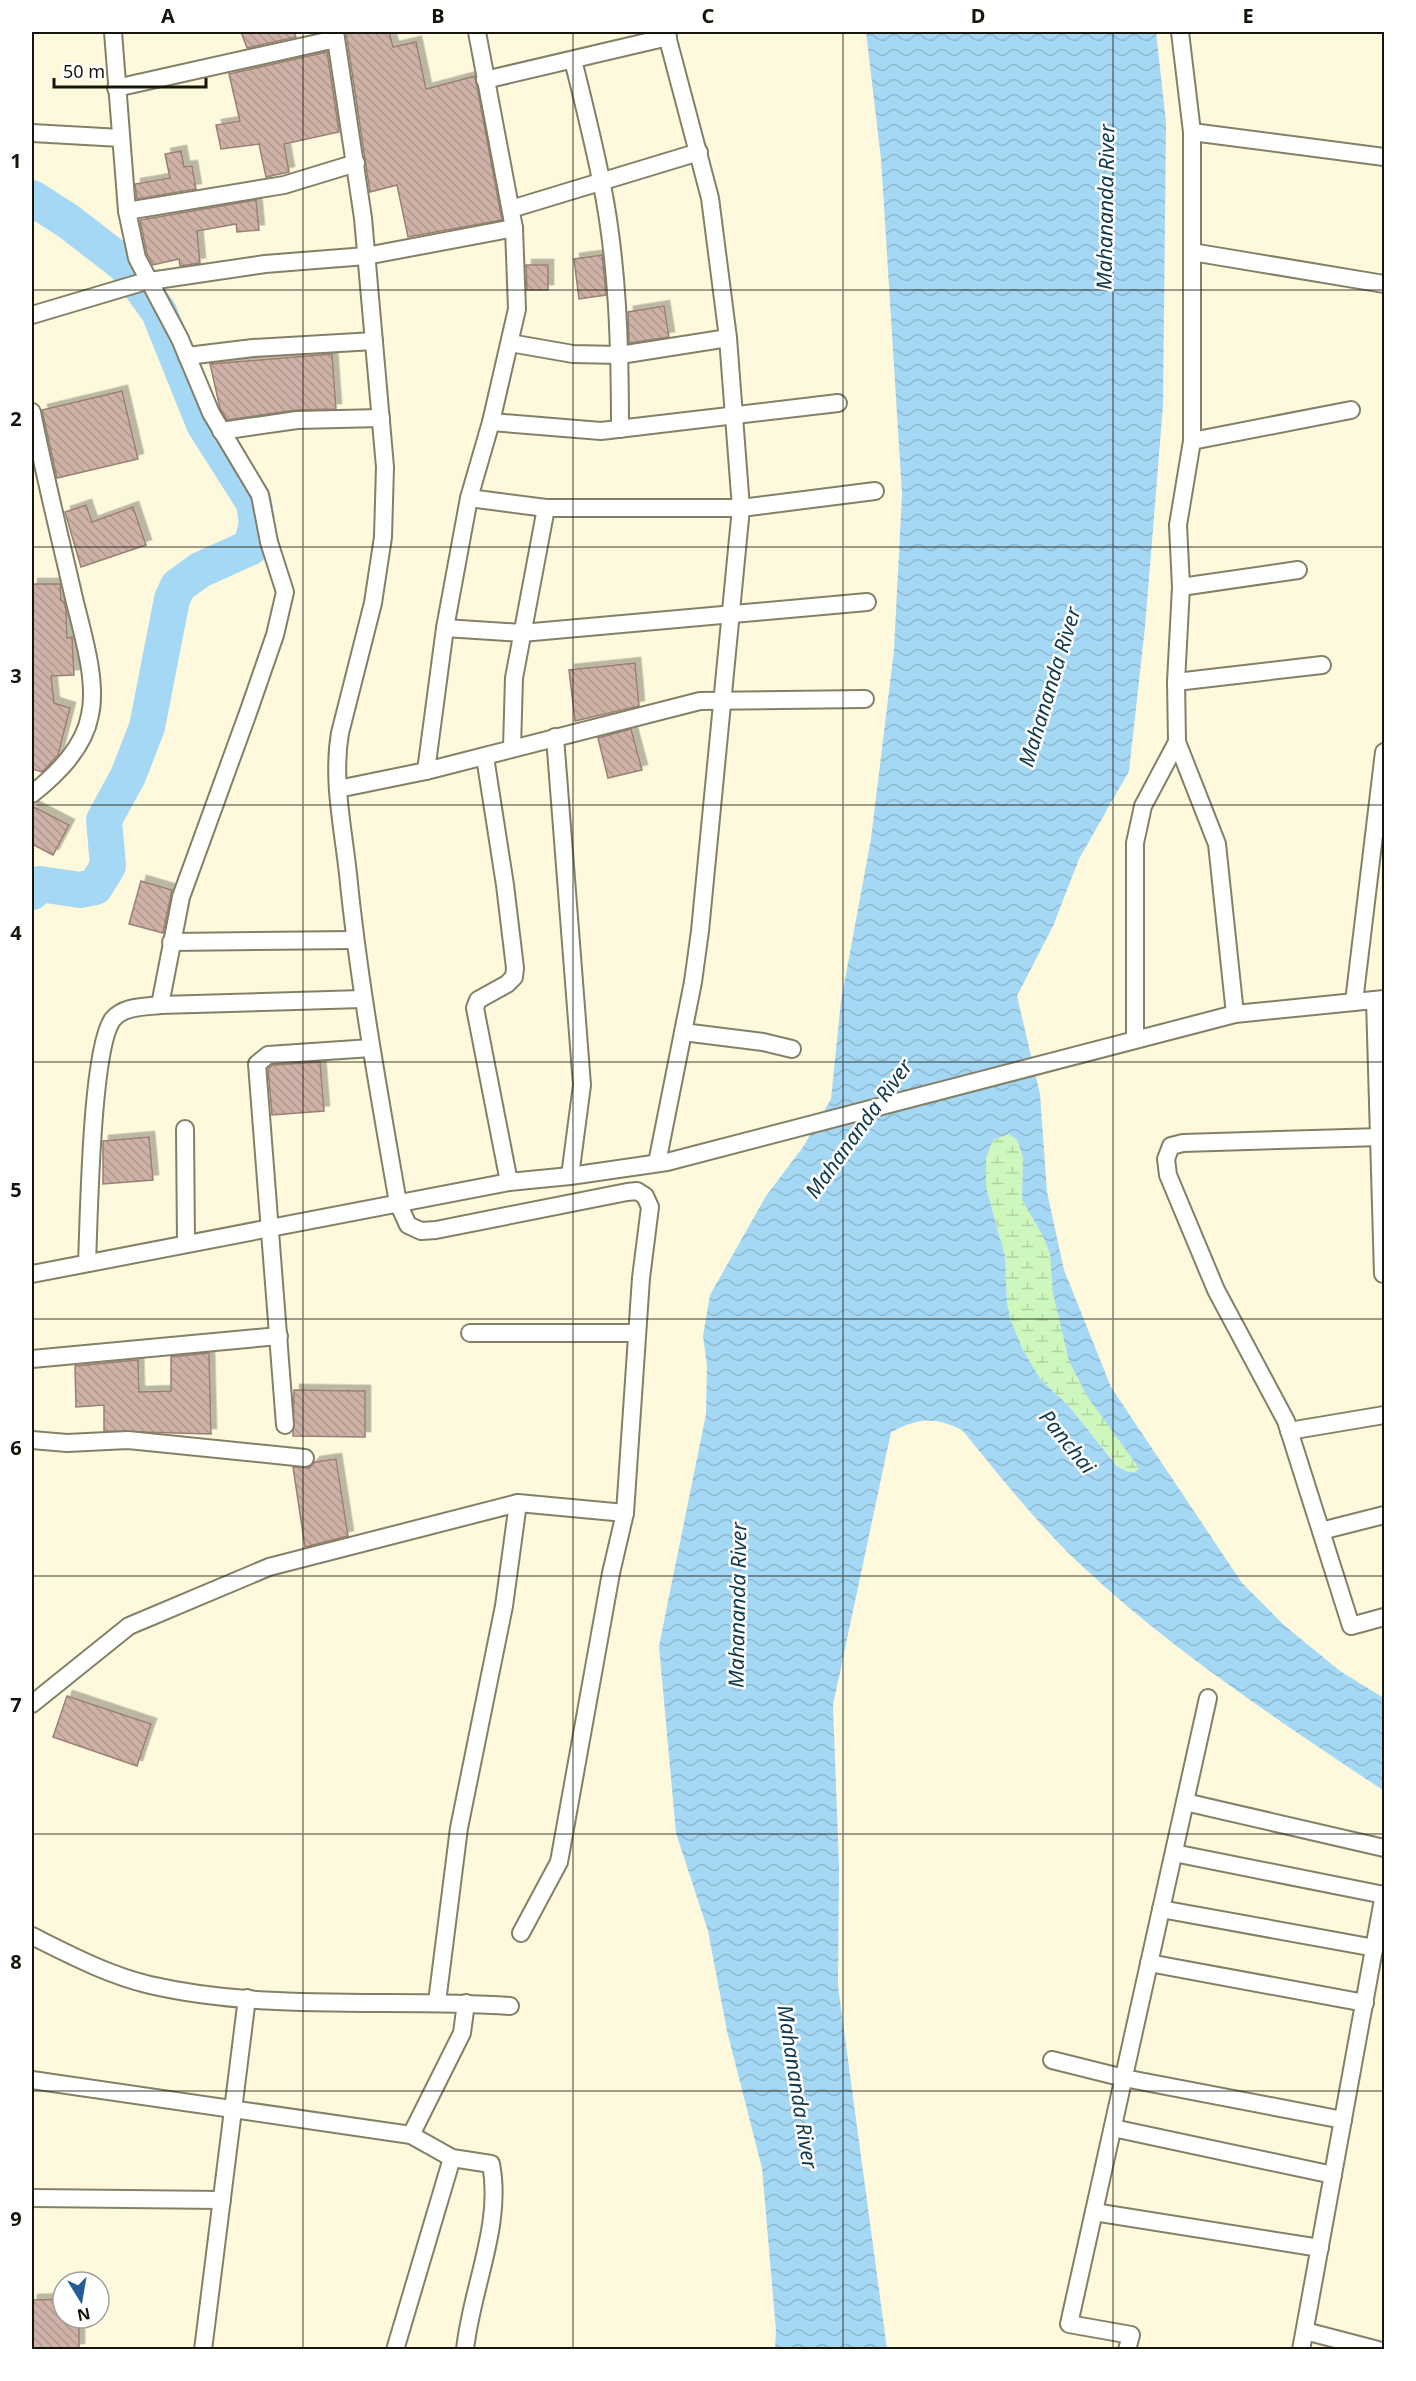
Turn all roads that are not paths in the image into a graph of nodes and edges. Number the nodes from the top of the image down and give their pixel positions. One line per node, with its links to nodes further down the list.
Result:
1 (113, 32): 8 (street)
2 (477, 32): 7 (street)
3 (1180, 32): 9 (street)
4 (667, 34): 6 (street); 12 (street)
5 (335, 35): 8 (street); 14 (street)
6 (573, 60): 7 (street); 15 (street)
7 (485, 80): 16 (street)
8 (116, 88): 11 (street)
9 (1192, 132): 13 (street); 19 (street)
10 (32, 133): 11 (street)
11 (121, 138): 17 (street)
12 (699, 152): 15 (street); 24 (street)
13 (1384, 158)
14 (356, 162): 17 (street); 20 (street)
15 (602, 181): 16 (street); 27 (street)
16 (511, 209): 18 (street)
17 (128, 211): 21 (street)
18 (514, 228): 20 (street); 26 (street)
19 (1192, 252): 22 (street); 37 (street)
20 (366, 256): 21 (street); 25 (street)
21 (141, 283): 23 (street); 28 (street)
22 (1384, 284)
23 (32, 315)
24 (728, 338): 27 (street); 32 (street)
25 (374, 341): 28 (street); 33 (street)
26 (510, 343): 27 (street); 34 (street)
27 (620, 355): 35 (street)
28 (187, 356): 36 (street)
29 (838, 403): 32 (street)
30 (1351, 410): 37 (street)
31 (32, 412): 59 (street)
32 (736, 417): 35 (street); 41 (street)
33 (381, 418): 36 (street); 58 (street)
34 (491, 422): 35 (street); 39 (street)
35 (620, 429)
36 (221, 430): 61 (street)
37 (1192, 441): 43 (street)
38 (875, 491): 41 (street)
39 (469, 498): 40 (street); 46 (street)
40 (546, 508): 41 (street); 47 (street)
41 (741, 508): 45 (street)
42 (1298, 570): 43 (street)
43 (1180, 587): 49 (street)
44 (867, 602): 45 (street)
45 (732, 614): 47 (street); 51 (street)
46 (445, 628): 47 (street); 57 (street)
47 (522, 633): 54 (street)
48 (1322, 665): 49 (street)
49 (1176, 682): 53 (street)
50 (865, 699): 51 (street)
51 (723, 700): 52 (street); 67 (street)
52 (555, 737): 54 (street); 74 (street)
53 (1177, 742): 66 (street); 68 (street)
54 (512, 748): 56 (street)
55 (1384, 752): 64 (street)
56 (485, 757): 57 (street); 75 (street)
57 (426, 771): 58 (street)
58 (338, 789): 60 (street)
59 (32, 794)
60 (353, 940): 61 (street); 62 (street)
61 (171, 942): 65 (street)
62 (362, 999): 65 (street); 69 (street)
63 (1380, 1000): 64 (street); 72 (street)
64 (1354, 1002): 66 (street)
65 (160, 1005): 79 (street)
66 (1235, 1014): 68 (street)
67 (683, 1032): 70 (street); 73 (street)
68 (1135, 1039): 73 (street)
69 (371, 1048): 76 (street); 77 (street)
70 (792, 1049)
71 (185, 1129): 78 (street)
72 (1380, 1137): 81 (street); 88 (street)
73 (657, 1163): 74 (street)
74 (570, 1176): 75 (street)
75 (509, 1182): 76 (street)
76 (398, 1203): 77 (street); 83 (street)
77 (271, 1226): 78 (street); 84 (street)
78 (186, 1242): 79 (street)
79 (87, 1263): 80 (street)
80 (32, 1274)
81 (1383, 1274)
82 (470, 1333): 83 (street)
83 (637, 1333): 92 (street)
84 (279, 1336): 85 (street); 87 (street)
85 (32, 1359)
86 (1384, 1414): 88 (street)
87 (285, 1425)
88 (1289, 1431): 94 (street)
89 (32, 1440): 90 (street)
90 (305, 1458)
91 (518, 1503): 92 (street); 97 (street); 108 (street)
92 (625, 1513): 103 (street)
93 (1384, 1515): 94 (street)
94 (1321, 1531): 95 (street)
95 (1384, 1617)
96 (1208, 1698): 98 (street)
97 (32, 1704)
98 (1185, 1802): 99 (street); 100 (street)
99 (1384, 1848)
100 (1174, 1853): 101 (street); 102 (street)
101 (1384, 1894): 105 (street)
102 (1161, 1909): 105 (street); 106 (street)
103 (521, 1933)
104 (32, 1936): 107 (street)
105 (1375, 1948): 110 (street)
106 (1149, 1963): 110 (street); 113 (street)
107 (247, 1998): 108 (street); 115 (street)
108 (437, 2002): 109 (street)
109 (466, 2003): 111 (street); 118 (street)
110 (1365, 2003): 116 (street)
111 (510, 2006)
112 (1052, 2060): 113 (street)
113 (1124, 2078): 116 (street); 117 (street)
114 (32, 2080): 115 (street)
115 (233, 2109): 118 (street); 122 (street)
116 (1343, 2120): 120 (street)
117 (1113, 2128): 120 (street); 123 (street)
118 (411, 2135): 119 (street)
119 (452, 2158): 127 (street); 128 (street)
120 (1333, 2175): 124 (street)
121 (32, 2198): 122 (street)
122 (222, 2200): 126 (street)
123 (1094, 2212): 124 (street); 129 (street)
124 (1320, 2248): 125 (street)
125 (1305, 2331): 130 (street); 131 (street)
126 (203, 2349)
127 (395, 2349)
128 (465, 2349)
129 (1127, 2349)
130 (1301, 2349)
131 (1378, 2349)

